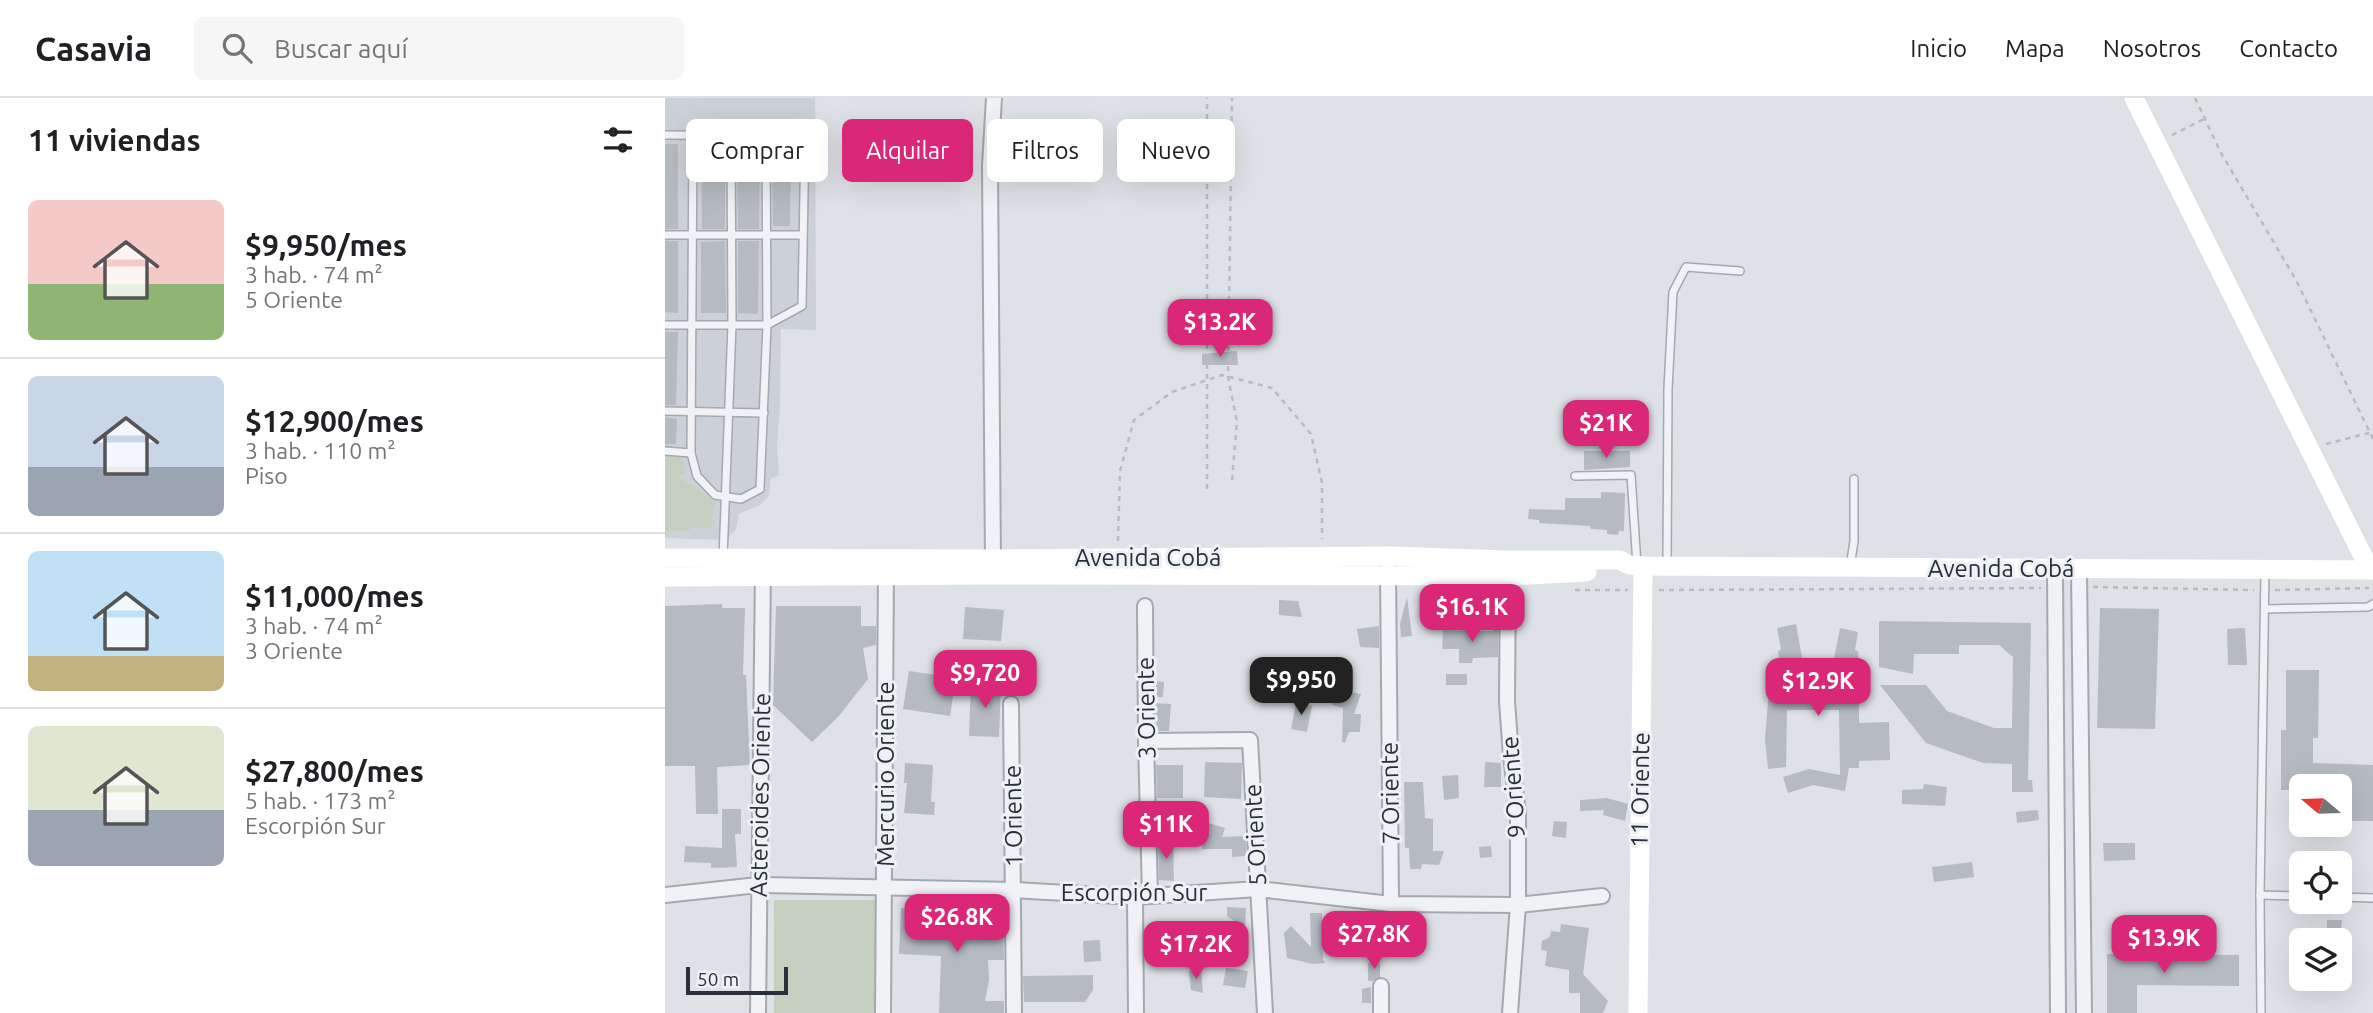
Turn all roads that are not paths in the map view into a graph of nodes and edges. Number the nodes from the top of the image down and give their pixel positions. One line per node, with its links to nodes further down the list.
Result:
1 (994, 98): 34 (street)
2 (2134, 98): 41 (main road)
3 (665, 135): 4 (lane)
4 (686, 135)
5 (693, 182): 12 (lane)
6 (731, 182): 9 (lane)
7 (767, 182): 10 (lane)
8 (804, 182): 13 (lane)
9 (732, 234): 10 (lane); 12 (lane); 17 (lane)
10 (767, 234): 13 (lane); 18 (lane)
11 (665, 235): 12 (lane)
12 (693, 235): 16 (lane)
13 (803, 235): 18 (lane)
14 (1740, 271): 31 (lane)
15 (665, 325): 16 (lane)
16 (693, 325): 17 (lane); 20 (lane)
17 (731, 325): 18 (lane); 21 (lane)
18 (767, 325): 22 (lane)
19 (665, 411): 20 (lane)
20 (693, 412): 21 (lane); 24 (lane)
21 (730, 412): 22 (lane); 27 (lane)
22 (764, 413): 27 (lane)
23 (665, 451): 24 (lane)
24 (691, 453): 27 (lane)
25 (1575, 476): 30 (lane)
26 (1854, 479): 37 (lane)
27 (727, 498): 32 (lane)
28 (665, 558): 32 (main road, Avenida Cobá)
29 (1389, 565): 34 (main road, Avenida Cobá); 34 (main road, Avenida Cobá); 36 (main road, Avenida Cobá); 60 (street, 7 Oriente)
30 (1636, 566): 31 (main road, Avenida Cobá); 36 (main road, Avenida Cobá); 72 (main road, 11 Oriente)
31 (1667, 566): 37 (main road, Avenida Cobá)
32 (723, 567): 35 (main road, Avenida Cobá); 42 (main road, Avenida Cobá)
33 (886, 567): 34 (main road, Avenida Cobá); 35 (main road, Avenida Cobá); 49 (street, Mercurio Oriente)
34 (993, 567)
35 (763, 568): 48 (street, Asteroides Oriente)
36 (1508, 568): 61 (street, 9 Oriente)
37 (1849, 568): 38 (main road, Avenida Cobá)
38 (2055, 569): 39 (main road, Avenida Cobá); 64 (street)
39 (2079, 569): 40 (main road, Avenida Cobá); 63 (street)
40 (2265, 570): 41 (main road, Avenida Cobá); 45 (lane)
41 (2372, 573)
42 (665, 577)
43 (2373, 604): 45 (lane)
44 (1145, 606): 47 (street, 3 Oriente)
45 (2265, 610): 54 (lane)
46 (1011, 704): 51 (street, 1 Oriente)
47 (1146, 741): 50 (street, 5 Oriente); 53 (street, 3 Oriente)
48 (758, 885): 49 (street, Escorpión Sur); 52 (street, Escorpión Sur); 65 (street, Asteroides Oriente)
49 (884, 887): 51 (street, Escorpión Sur); 66 (street, Mercurio Oriente)
50 (1258, 889): 53 (street, Escorpión Sur); 60 (street, Escorpión Sur); 69 (street, 5 Oriente)
51 (1014, 890): 57 (street, Escorpión Sur); 67 (street, 1 Oriente)
52 (665, 895)
53 (1150, 895): 57 (street, Escorpión Sur)
54 (2260, 895): 56 (lane); 73 (lane)
55 (1602, 896): 61 (street, Escorpión Sur)
56 (2289, 896)
57 (1135, 897): 68 (street)
58 (2352, 897): 59 (lane)
59 (2373, 898)
60 (1391, 904): 61 (street, Escorpión Sur)
61 (1518, 905): 71 (street, 9 Oriente)
62 (1381, 986): 70 (street)
63 (2084, 1008): 64 (street)
64 (2058, 1009)
65 (758, 1013)
66 (883, 1013)
67 (1014, 1013)
68 (1136, 1013)
69 (1265, 1013)
70 (1381, 1013)
71 (1510, 1013)
72 (1637, 1013)
73 (2261, 1013)

